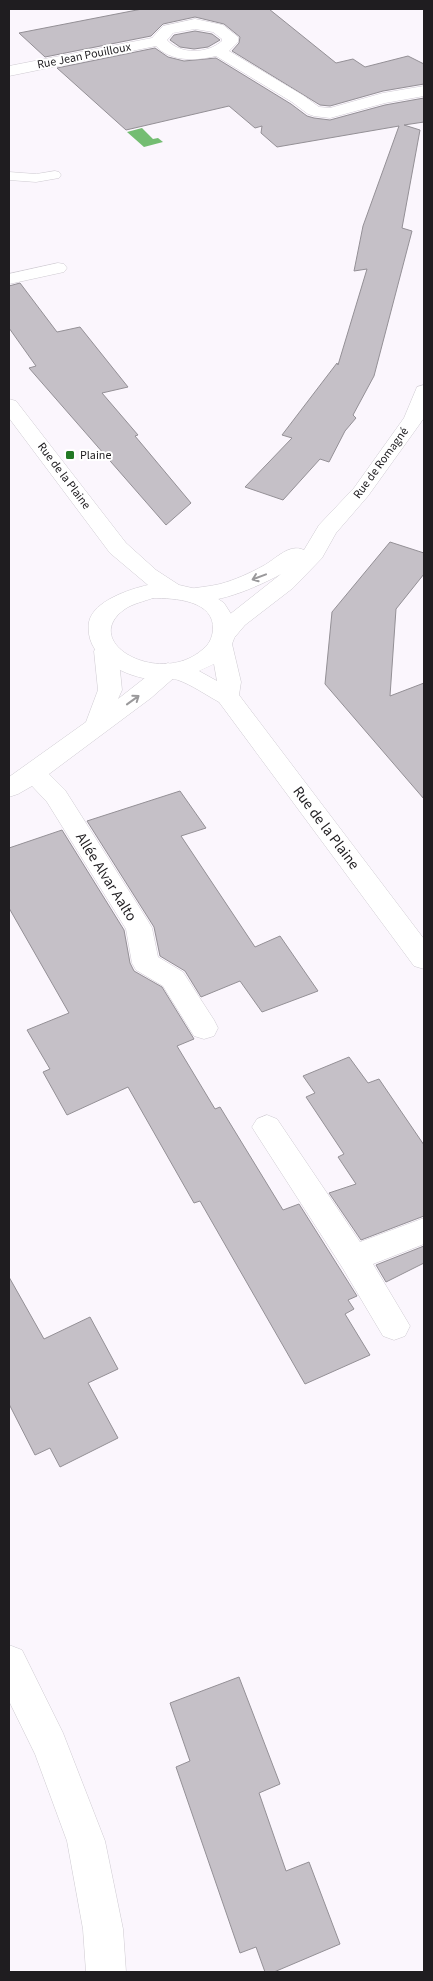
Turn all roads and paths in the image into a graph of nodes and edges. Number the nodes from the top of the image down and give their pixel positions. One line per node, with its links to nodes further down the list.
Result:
1 (159, 41): 2 (street); 2 (street, Rue Jean Pouilloux); 3 (street, Rue Jean Pouilloux)
2 (218, 51): 4 (street)
3 (9, 71)
4 (424, 91)
5 (55, 175): 6 (lane)
6 (9, 176)
7 (58, 268): 8 (street)
8 (9, 279)
9 (424, 391): 11 (street, Rue de Romagné)
10 (9, 404): 12 (street, Rue de la Plaine)
11 (328, 530): 13 (street, Rue de Romagné, one-way to 13); 15 (street, Rue de Romagné)
12 (118, 548): 13 (street, Rue de la Plaine); 14 (street)
13 (183, 593): 14 (street); 15 (street)
14 (114, 604): 16 (street)
15 (224, 639): 17 (street); 18 (street)
16 (106, 651): 17 (street); 19 (street)
17 (173, 670): 18 (street, Rue de la Plaine); 19 (street, one-way to 17)
18 (228, 696): 22 (street, Rue de la Plaine)
19 (96, 726): 20 (street)
20 (35, 774): 21 (street); 23 (street, Allée Alvar Aalto)
21 (9, 788)
22 (424, 959)
23 (204, 1028)
24 (267, 1127): 26 (street)
25 (424, 1232): 26 (street)
26 (354, 1258): 27 (street)
27 (394, 1326)
28 (9, 1663): 29 (street)
29 (106, 1972)

